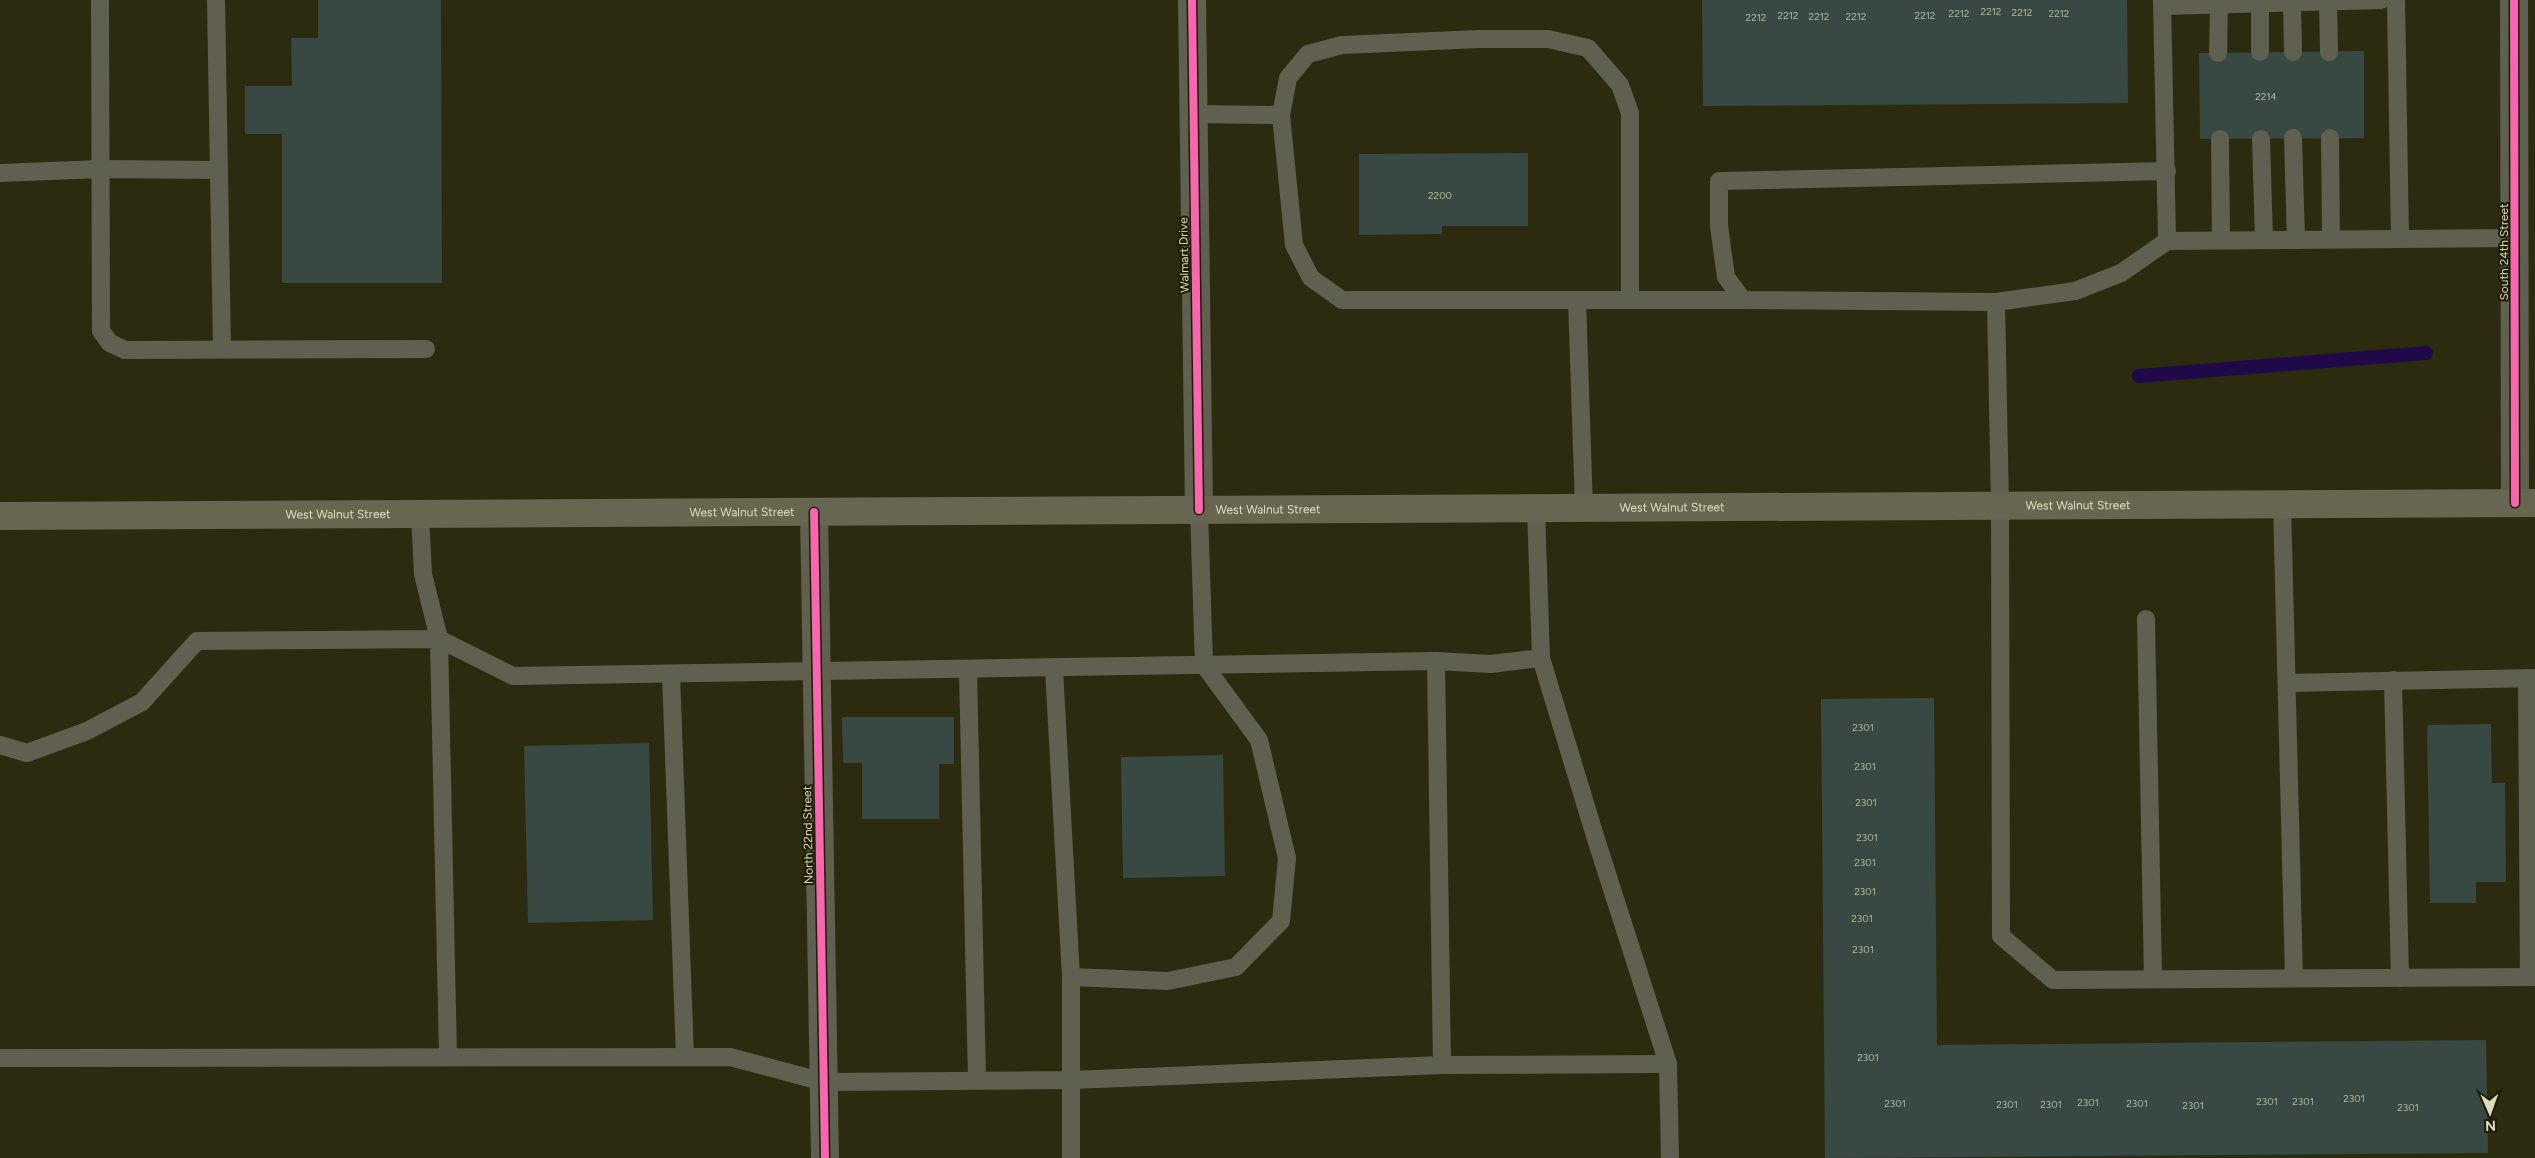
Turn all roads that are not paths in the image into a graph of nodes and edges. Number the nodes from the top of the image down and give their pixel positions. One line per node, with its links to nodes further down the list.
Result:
1 (100, 0): 22 (lane)
2 (216, 0): 23 (lane)
3 (1192, 0): 16 (street, Walmart Drive)
4 (2381, 0): 7 (lane)
5 (2396, 0): 28 (lane)
6 (2514, 0): 26 (street, South 24th Street)
7 (2328, 2): 9 (lane); 14 (lane)
8 (2162, 3): 11 (lane); 24 (lane)
9 (2292, 3): 10 (lane); 13 (lane)
10 (2260, 4): 11 (lane); 12 (lane)
11 (2218, 5): 15 (lane)
12 (2260, 52)
13 (2293, 52)
14 (2329, 52)
15 (2218, 53)
16 (1194, 114): 17 (lane); 44 (street, Walmart Drive)
17 (1281, 115): 33 (lane); 34 (lane)
18 (2294, 138): 31 (lane)
19 (2330, 138): 27 (lane)
20 (2220, 139): 29 (lane)
21 (2261, 139): 30 (lane)
22 (101, 169): 23 (lane); 25 (lane); 37 (lane)
23 (219, 170): 37 (lane)
24 (2166, 171): 32 (lane); 35 (lane)
25 (0, 173)
26 (2515, 238): 28 (lane); 39 (street, South 24th Street)
27 (2332, 239): 28 (lane); 31 (lane)
28 (2400, 239)
29 (2221, 240): 30 (lane); 32 (lane)
30 (2264, 240): 31 (lane)
31 (2296, 240)
32 (2167, 241): 36 (lane)
33 (1577, 300): 34 (lane); 42 (lane)
34 (1630, 300): 35 (lane)
35 (1743, 300): 36 (lane)
36 (1996, 302): 41 (lane)
37 (222, 349): 38 (lane)
38 (426, 349)
39 (2525, 503): 40 (main road, West Walnut Street)
40 (2282, 504): 41 (main road, West Walnut Street); 59 (lane)
41 (2000, 506): 42 (main road, West Walnut Street); 65 (lane)
42 (1584, 508): 43 (main road, West Walnut Street)
43 (1536, 509): 44 (main road, West Walnut Street); 50 (lane)
44 (1199, 510): 45 (main road, West Walnut Street); 52 (lane)
45 (814, 512): 46 (main road, West Walnut Street); 55 (street, North 22nd Street)
46 (420, 514): 47 (main road, West Walnut Street); 49 (lane)
47 (0, 516)
48 (2146, 619): 65 (lane)
49 (439, 639): 56 (lane); 60 (lane); 66 (lane)
50 (1541, 658): 51 (lane); 70 (lane)
51 (1436, 662): 52 (lane); 69 (lane)
52 (1204, 665): 53 (lane); 61 (lane)
53 (1054, 669): 54 (lane); 61 (lane)
54 (968, 670): 55 (lane); 71 (lane)
55 (816, 673): 56 (lane); 73 (street, North 22nd Street)
56 (671, 674): 67 (lane)
57 (2531, 678): 58 (lane); 62 (lane)
58 (2393, 680): 59 (lane); 64 (lane)
59 (2287, 683): 63 (lane)
60 (0, 746)
61 (1070, 977): 72 (lane)
62 (2532, 977): 64 (lane)
63 (2294, 978): 64 (lane); 65 (lane)
64 (2400, 978)
65 (2152, 979)
66 (448, 1056): 67 (lane); 68 (lane)
67 (684, 1057): 73 (lane)
68 (0, 1058)
69 (1442, 1064): 70 (lane); 72 (lane)
70 (1668, 1064): 76 (lane)
71 (977, 1080): 72 (lane); 73 (lane)
72 (1071, 1080): 75 (lane)
73 (824, 1082): 74 (street, North 22nd Street)
74 (825, 1158)
75 (1071, 1158)
76 (1670, 1158)

